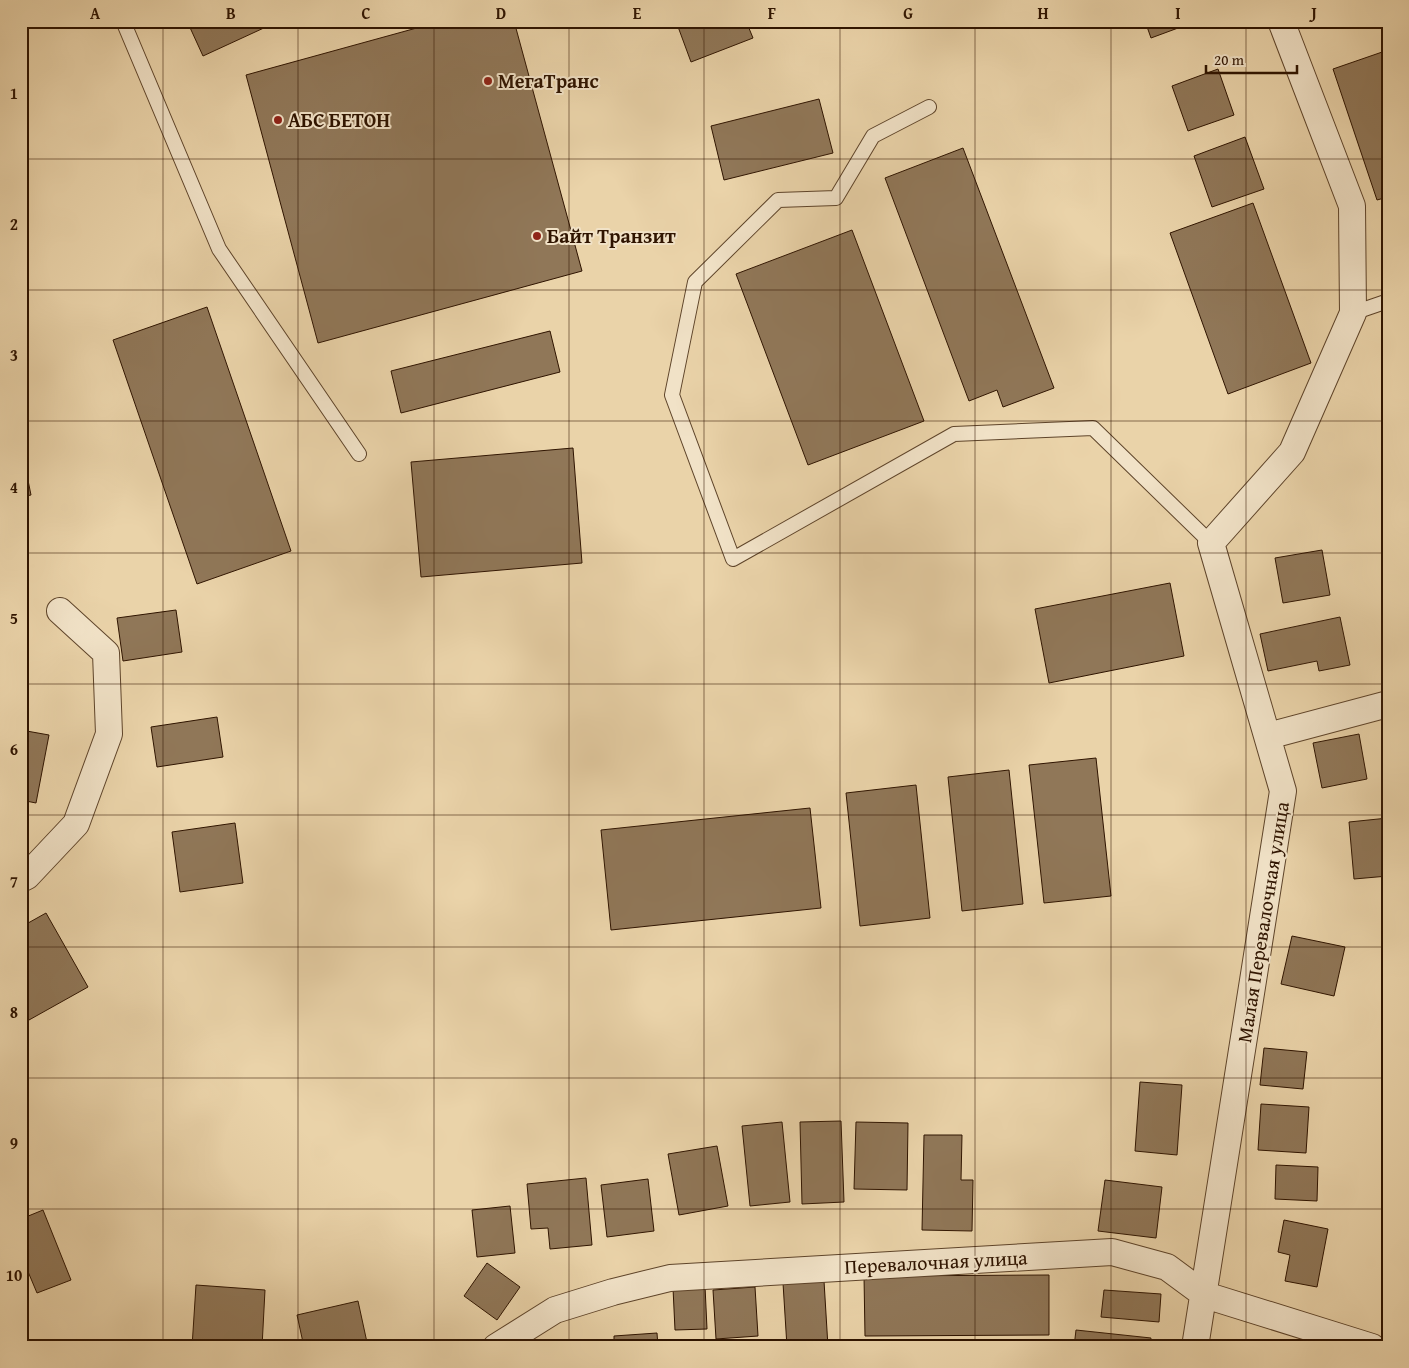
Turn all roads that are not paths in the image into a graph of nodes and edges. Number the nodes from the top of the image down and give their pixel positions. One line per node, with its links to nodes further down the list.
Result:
1 (124, 21): 6 (lane)
2 (1281, 21): 5 (street)
3 (928, 107): 7 (lane)
4 (1388, 301): 5 (lane)
5 (1353, 313): 7 (street)
6 (359, 454)
7 (1211, 544): 10 (street, Малая Перевалочная улица)
8 (60, 611): 11 (street)
9 (1388, 704): 10 (street)
10 (1268, 736): 12 (street, Малая Перевалочная улица)
11 (21, 879)
12 (1205, 1296): 13 (street, Перевалочная улица); 14 (street, Малая Перевалочная улица); 15 (street, Перевалочная улица)
13 (496, 1347)
14 (1195, 1347)
15 (1372, 1347)

